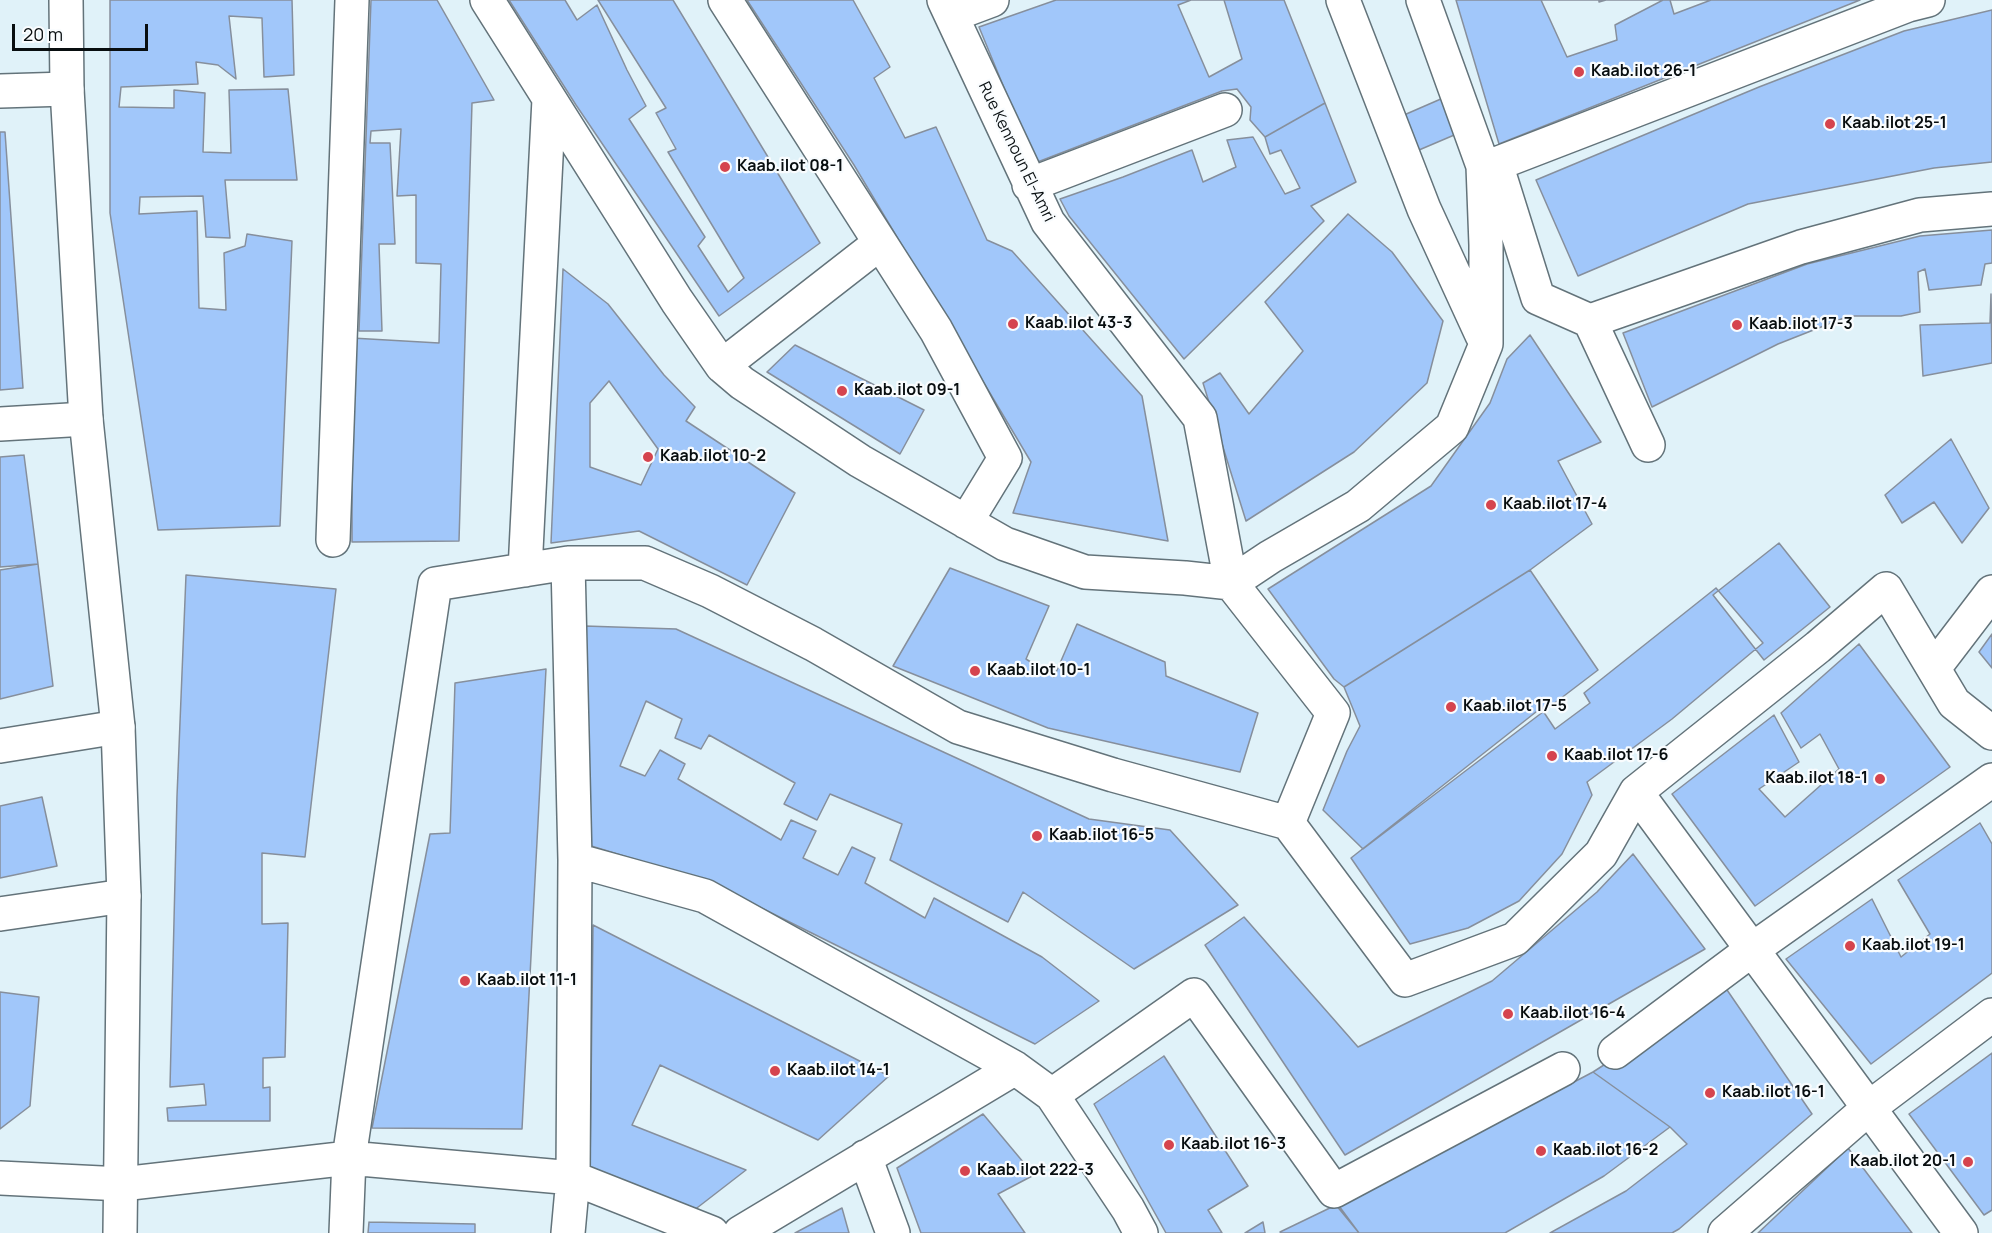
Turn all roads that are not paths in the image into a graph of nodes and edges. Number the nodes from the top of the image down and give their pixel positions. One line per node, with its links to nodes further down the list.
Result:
1 (66, 0): 10 (street)
2 (352, 0): 25 (street)
3 (487, 0): 12 (street)
4 (725, 0): 17 (street)
5 (992, 0): 9 (street)
6 (1343, 0): 19 (street)
7 (1424, 0): 14 (street)
8 (1928, 0): 14 (street)
9 (948, 8): 15 (street, Rue Kennoun El-Amri)
10 (67, 89): 11 (street); 21 (street)
11 (0, 91)
12 (549, 99): 20 (street); 27 (street)
13 (1225, 110): 15 (street)
14 (1489, 165): 18 (street); 19 (street)
15 (1029, 185): 28 (street, Rue Kennoun El-Amri)
16 (1992, 209): 18 (street)
17 (880, 243): 20 (street); 24 (street)
18 (1590, 321): 23 (street)
19 (1486, 345): 28 (street)
20 (722, 366): 24 (street)
21 (86, 419): 22 (street); 31 (street)
22 (0, 424)
23 (1648, 444)
24 (966, 522): 28 (street)
25 (333, 540)
26 (568, 563): 27 (street); 36 (street); 37 (street)
27 (525, 570): 48 (street)
28 (1231, 583): 36 (street)
29 (1992, 591): 30 (street)
30 (1935, 668): 32 (street); 35 (street)
31 (118, 727): 33 (street); 38 (street)
32 (1992, 733)
33 (0, 746)
34 (1992, 780): 40 (street)
35 (1636, 792): 36 (street); 40 (street)
36 (1288, 823)
37 (575, 860): 43 (street); 50 (street)
38 (124, 896): 39 (street); 51 (street)
39 (0, 914)
40 (1753, 949): 42 (street); 46 (street)
41 (1992, 1015): 46 (street)
42 (1615, 1052)
43 (1015, 1068): 45 (street); 47 (street)
44 (1563, 1069): 45 (street)
45 (1052, 1095): 58 (street)
46 (1870, 1107): 59 (street); 60 (street)
47 (865, 1157): 56 (street); 57 (street)
48 (349, 1158): 50 (street); 51 (street); 53 (street)
49 (0, 1178): 51 (street)
50 (573, 1178): 54 (street); 55 (street)
51 (122, 1184): 52 (street)
52 (120, 1233)
53 (346, 1233)
54 (568, 1233)
55 (712, 1233)
56 (740, 1233)
57 (893, 1233)
58 (1142, 1233)
59 (1725, 1233)
60 (1961, 1233)

